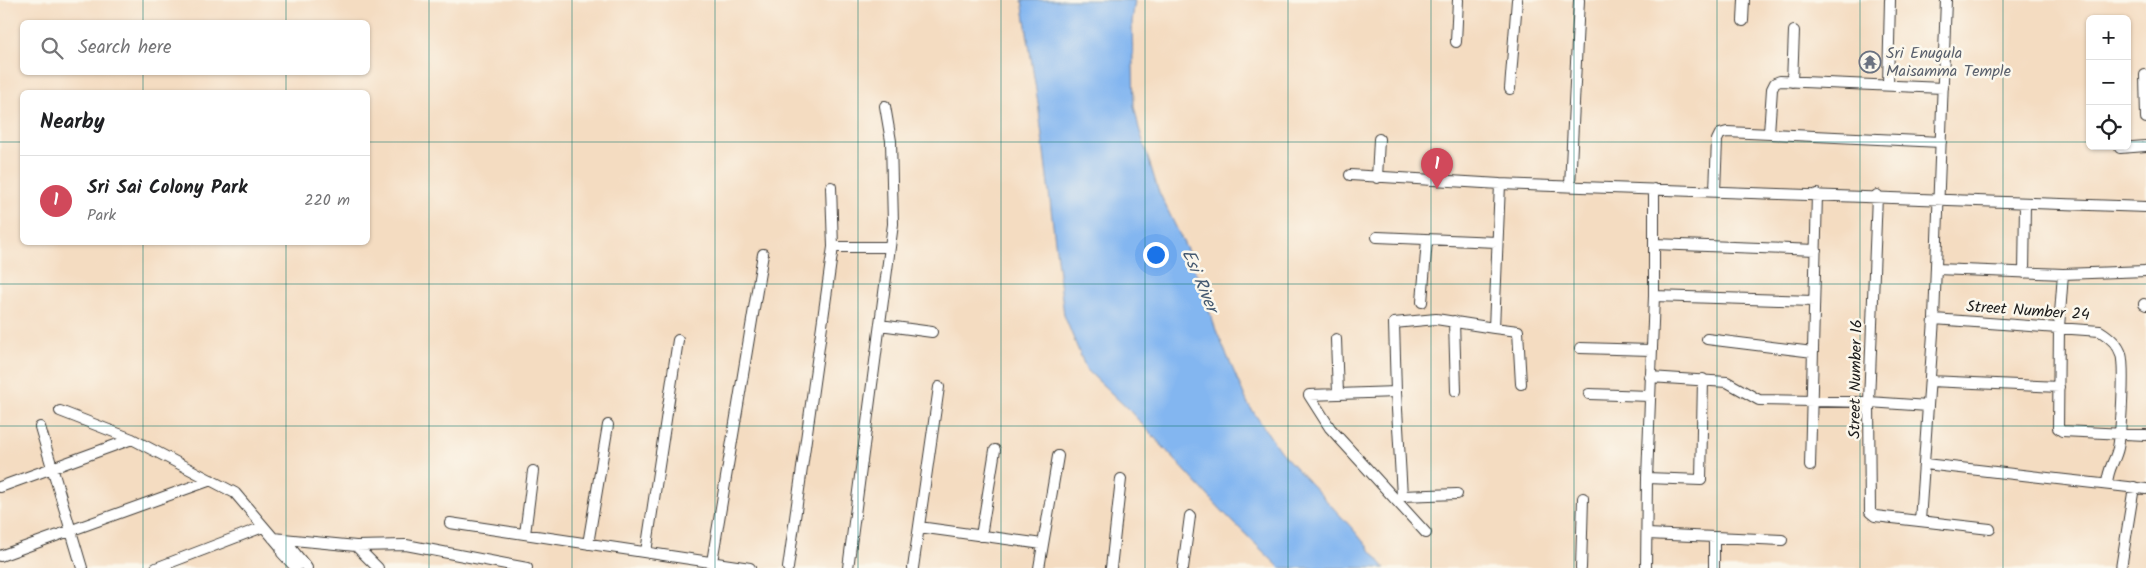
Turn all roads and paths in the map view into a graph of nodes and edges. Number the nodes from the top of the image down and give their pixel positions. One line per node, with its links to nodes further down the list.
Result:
1 (1458, 0): 9 (street)
2 (1517, 0): 14 (street)
3 (1579, 0): 26 (street)
4 (1744, 0): 7 (street)
5 (1890, 0): 12 (street)
6 (1946, 0): 13 (street)
7 (1743, 21)
8 (1794, 31): 11 (street)
9 (1456, 42)
10 (2145, 75): 15 (street)
11 (1792, 82): 12 (street); 18 (street)
12 (1888, 85): 13 (street)
13 (1943, 88): 20 (street)
14 (1510, 89)
15 (2145, 101): 17 (street)
16 (885, 106): 40 (street)
17 (2146, 118)
18 (1770, 134): 20 (street); 29 (street)
19 (1379, 139): 24 (street)
20 (1941, 142): 32 (street)
21 (2146, 146): 22 (street)
22 (2131, 147)
23 (1350, 175): 24 (street)
24 (1377, 178): 25 (street)
25 (1500, 184): 26 (street); 37 (street)
26 (1570, 186): 28 (street)
27 (831, 187): 39 (street)
28 (1654, 189): 29 (street); 38 (street)
29 (1715, 191): 30 (street)
30 (1817, 194): 31 (street); 41 (street)
31 (1877, 196): 32 (street); 74 (street, Street Number 16)
32 (1940, 200): 33 (street); 43 (street)
33 (2025, 204): 34 (street); 45 (street)
34 (2146, 206)
35 (1377, 236): 36 (street)
36 (1428, 240): 37 (street); 49 (street)
37 (1498, 242): 54 (street)
38 (1654, 244): 41 (street); 47 (street)
39 (832, 247): 40 (street); 126 (street)
40 (890, 247): 52 (street)
41 (1816, 250): 48 (street)
42 (762, 254): 118 (street)
43 (1936, 269): 45 (street); 50 (street)
44 (2146, 271): 46 (street)
45 (2024, 273): 46 (street)
46 (2063, 274): 53 (street)
47 (1654, 296): 48 (street); 60 (street)
48 (1814, 301): 61 (street)
49 (1422, 302)
50 (1934, 319): 53 (street, Street Number 24); 64 (street)
51 (1454, 321): 54 (street); 68 (street); 69 (street)
52 (880, 324): 55 (street); 127 (street)
53 (2059, 327): 67 (street); 79 (street, Street Number 24)
54 (1494, 328): 65 (street)
55 (932, 332)
56 (1707, 338): 61 (street)
57 (1336, 339): 70 (street)
58 (678, 340): 116 (street)
59 (1580, 348): 60 (street)
60 (1652, 350): 62 (street)
61 (1813, 352): 73 (street)
62 (1650, 377): 63 (street); 72 (street)
63 (1704, 379): 73 (street); 88 (street)
64 (1930, 381): 67 (street); 75 (street)
65 (1520, 384)
66 (939, 387): 102 (street)
67 (2059, 387): 79 (street)
68 (1456, 391)
69 (1396, 392): 70 (street); 97 (street)
70 (1338, 394): 97 (street)
71 (1589, 394): 72 (street)
72 (1650, 396): 88 (street)
73 (1811, 402): 74 (street); 85 (street)
74 (1869, 402): 75 (street); 99 (street, Street Number 16)
75 (1928, 406): 84 (street)
76 (60, 411): 81 (street)
77 (608, 425): 112 (street)
78 (40, 428): 86 (street)
79 (2119, 432): 80 (street); 91 (street, Street Number 24)
80 (2146, 435)
81 (132, 439): 86 (street); 90 (street)
82 (995, 450): 108 (street)
83 (1058, 456): 113 (street)
84 (1925, 464): 91 (street); 99 (street)
85 (1810, 466)
86 (51, 468): 92 (street); 104 (street)
87 (533, 472): 106 (street)
88 (1647, 478): 107 (street)
89 (1121, 479): 130 (street)
90 (211, 480): 101 (street); 104 (street)
91 (2106, 484): 93 (street)
92 (0, 487)
93 (2134, 488): 94 (street); 135 (street)
94 (2146, 489)
95 (1457, 494): 97 (street)
96 (1583, 498): 132 (street)
97 (1399, 499): 105 (street)
98 (1190, 516): 131 (street)
99 (1920, 521): 103 (street)
100 (450, 523): 106 (street)
101 (263, 527): 110 (street); 120 (street)
102 (919, 527): 108 (street); 128 (street)
103 (1990, 529)
104 (70, 531): 117 (street); 119 (street)
105 (1426, 533)
106 (525, 534): 112 (street)
107 (1647, 534): 109 (street); 133 (street)
108 (981, 536): 113 (street)
109 (1714, 537): 111 (street); 134 (street)
110 (273, 538): 114 (street); 115 (street)
111 (1782, 540)
112 (588, 544): 116 (street)
113 (1042, 544): 129 (street)
114 (356, 546): 123 (street); 124 (street)
115 (281, 547): 121 (street); 122 (street)
116 (646, 552): 118 (street)
117 (0, 556)
118 (712, 562): 125 (street)
119 (82, 568)
120 (156, 568)
121 (296, 568)
122 (307, 568)
123 (378, 568)
124 (527, 568)
125 (750, 568)
126 (788, 568)
127 (848, 568)
128 (913, 568)
129 (1039, 568)
130 (1111, 568)
131 (1183, 568)
132 (1581, 568)
133 (1646, 568)
134 (1714, 568)
135 (2121, 568)

